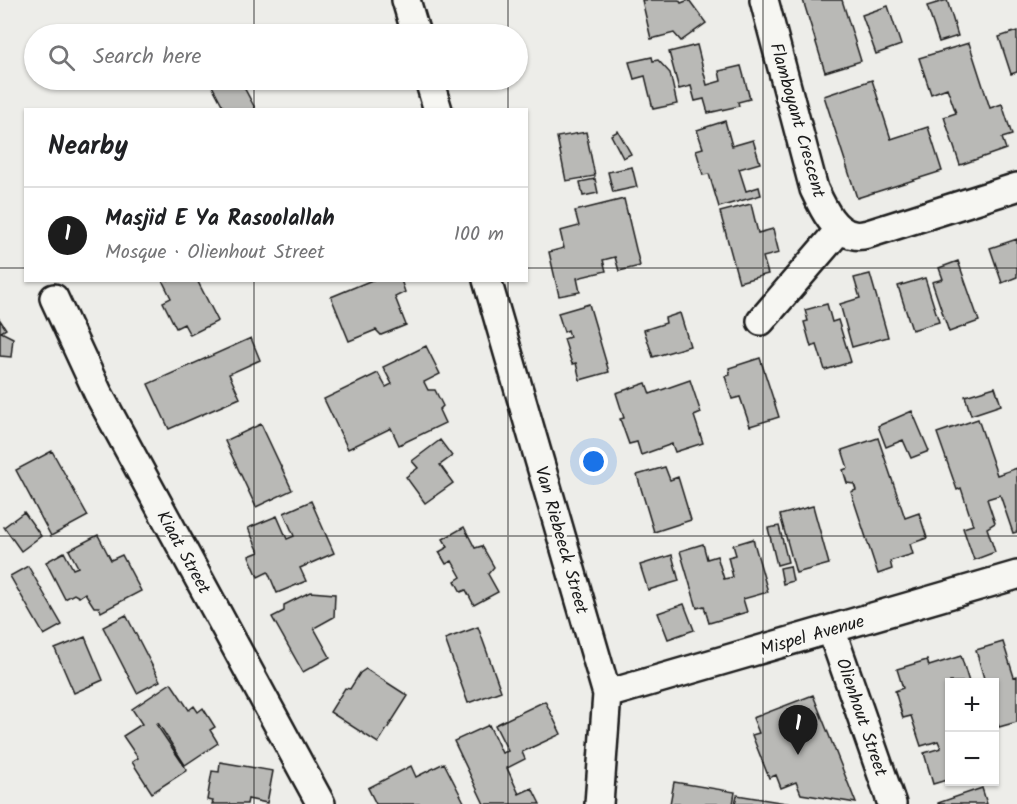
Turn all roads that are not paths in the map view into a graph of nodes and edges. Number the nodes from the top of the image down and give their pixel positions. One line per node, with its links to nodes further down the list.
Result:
1 (406, 0): 3 (street)
2 (764, 0): 7 (street, Flamboyant Crescent)
3 (413, 24)
4 (432, 90): 5 (street)
5 (437, 108)
6 (1017, 187): 7 (street)
7 (840, 229): 10 (street)
8 (488, 282): 13 (street, Van Riebeeck Street)
9 (54, 298): 14 (street, Kiaat Street)
10 (761, 321)
11 (1017, 575): 12 (street, Mispel Avenue)
12 (831, 629): 13 (street, Mispel Avenue); 16 (street, Olienhout Street)
13 (606, 694): 15 (street, Van Riebeeck Street)
14 (321, 804)
15 (599, 804)
16 (892, 804)

